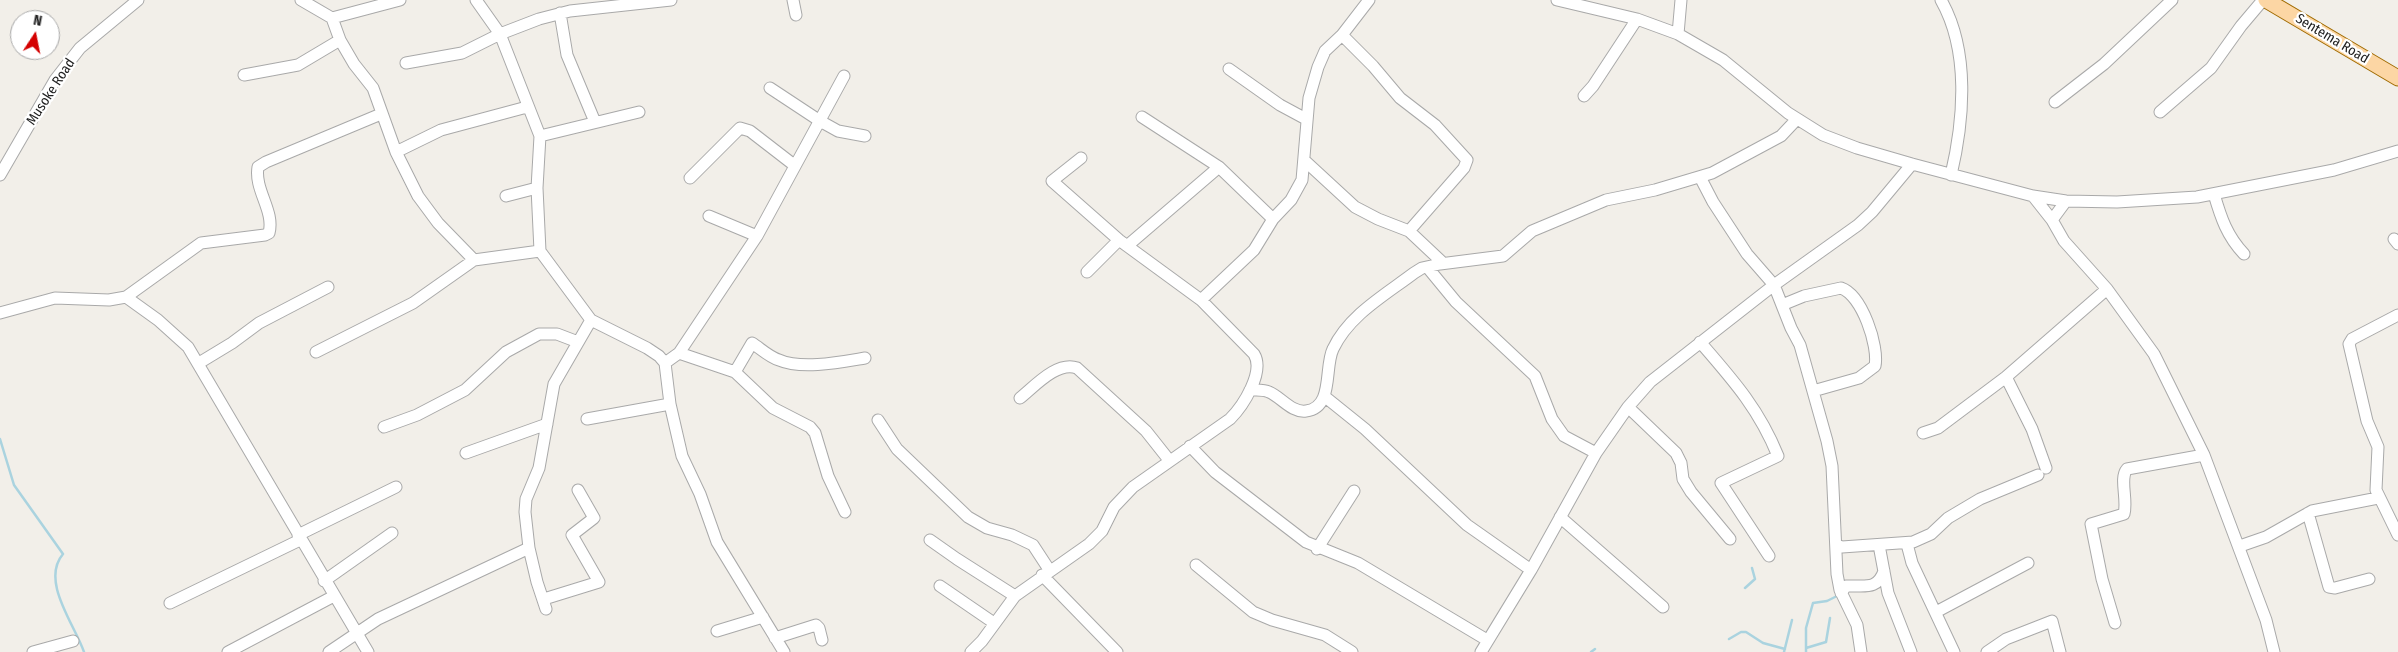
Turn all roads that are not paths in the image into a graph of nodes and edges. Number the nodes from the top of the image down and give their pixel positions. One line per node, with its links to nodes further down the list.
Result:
1 (138, 0): 48 (street, Musoke Road)
2 (301, 0): 16 (street)
3 (400, 0): 16 (street)
4 (476, 0): 18 (street)
5 (671, 0): 14 (street)
6 (793, 0): 15 (street)
7 (1369, 0): 20 (street)
8 (1557, 0): 17 (street)
9 (1681, 0): 19 (street)
10 (1941, 0): 49 (street)
11 (2172, 0): 29 (street)
12 (2262, 0): 32 (street)
13 (2266, 0): 26 (main road, Sentema Road)
14 (560, 14): 18 (street); 37 (street)
15 (796, 16)
16 (332, 18): 21 (street)
17 (1637, 19): 19 (street); 28 (street)
18 (500, 34): 22 (street); 30 (street)
19 (1678, 34): 36 (street)
20 (1342, 35): 35 (street); 60 (street)
21 (340, 40): 24 (street); 33 (street)
22 (406, 63)
23 (1230, 69): 35 (street)
24 (244, 76)
25 (844, 76): 38 (street)
26 (2398, 78)
27 (770, 88): 38 (street)
28 (1584, 96)
29 (2055, 102)
30 (527, 107): 39 (street); 42 (street)
31 (639, 112): 37 (street)
32 (2160, 112)
33 (381, 114): 42 (street); 72 (street)
34 (1142, 117): 47 (street)
35 (1306, 119): 44 (street)
36 (1797, 119): 45 (street); 50 (street)
37 (595, 122): 39 (street)
38 (820, 122): 40 (street); 46 (street)
39 (540, 136): 52 (street)
40 (865, 136)
41 (2398, 150): 53 (street)
42 (396, 152): 65 (street)
43 (1081, 158): 62 (street)
44 (1304, 160): 58 (street); 60 (street)
45 (1912, 164): 49 (street); 69 (street)
46 (794, 165): 51 (street); 61 (street)
47 (1219, 167): 58 (street); 62 (street)
48 (0, 175)
49 (1951, 176): 55 (street)
50 (1700, 177): 66 (street); 69 (street)
51 (690, 178)
52 (537, 188): 54 (street); 63 (street)
53 (2214, 194): 56 (street); 64 (street)
54 (506, 196)
55 (2033, 196): 56 (street); 59 (street)
56 (2066, 200): 59 (street)
57 (709, 216): 61 (street)
58 (1273, 219): 73 (street)
59 (2052, 220): 71 (street)
60 (1409, 231): 66 (street)
61 (757, 236): 81 (street)
62 (1123, 243): 68 (street); 73 (street)
63 (540, 250): 65 (street); 77 (street)
64 (2244, 254)
65 (474, 260): 80 (street)
66 (1443, 263): 67 (street)
67 (1428, 268): 89 (street); 99 (street)
68 (1087, 272)
69 (1774, 285): 74 (street); 79 (street)
70 (328, 287): 84 (street)
71 (2107, 288): 86 (street); 101 (street)
72 (126, 297): 75 (street); 84 (street)
73 (1201, 300): 87 (street)
74 (1782, 306): 88 (street); 88 (street)
75 (0, 313)
76 (2398, 315): 106 (street)
77 (591, 320): 78 (street); 83 (street)
78 (578, 342): 95 (street); 96 (street)
79 (1700, 342): 92 (street); 121 (street)
80 (316, 352)
81 (679, 353): 83 (street); 85 (street)
82 (866, 358): 85 (street)
83 (665, 362): 91 (street)
84 (199, 363): 112 (street)
85 (736, 372): 107 (street)
86 (2006, 377): 97 (street); 115 (street)
87 (1250, 390): 89 (street); 98 (street)
88 (1813, 392): 116 (street)
89 (1324, 396): 124 (street)
90 (1020, 398): 102 (street)
91 (670, 404): 93 (street); 136 (street)
92 (1628, 407): 99 (street); 113 (street)
93 (587, 419)
94 (878, 420): 126 (street)
95 (547, 424): 100 (street); 119 (street)
96 (384, 427)
97 (1923, 433)
98 (1190, 446): 102 (street); 120 (street)
99 (1596, 453): 109 (street)
100 (466, 454)
101 (2204, 455): 118 (street); 138 (street)
102 (1169, 460): 126 (street)
103 (396, 487): 112 (street)
104 (578, 490): 119 (street)
105 (1354, 491): 120 (street)
106 (2378, 498): 108 (street); 111 (street)
107 (845, 512)
108 (2308, 513): 118 (street); 127 (street)
109 (1560, 516): 124 (street); 134 (street)
110 (392, 533): 128 (street)
111 (2398, 535)
112 (299, 538): 128 (street); 133 (street)
113 (1730, 539)
114 (930, 540): 132 (street)
115 (1907, 544): 117 (street); 135 (street)
116 (1836, 545): 117 (street); 130 (street)
117 (1879, 545): 125 (street)
118 (2240, 546): 159 (street)
119 (530, 548): 140 (street)
120 (1317, 548): 143 (street)
121 (1769, 556)
122 (2028, 564): 135 (street)
123 (1196, 565): 152 (street)
124 (1531, 570): 143 (street)
125 (1884, 572): 130 (street); 155 (street)
126 (1046, 573): 132 (street); 151 (street)
127 (2369, 579)
128 (324, 581): 131 (street)
129 (940, 586): 137 (street)
130 (1842, 593): 154 (street)
131 (334, 596): 140 (street); 146 (street)
132 (1014, 596): 137 (street)
133 (170, 603)
134 (1663, 607)
135 (1936, 612): 156 (street)
136 (762, 617): 139 (street); 141 (street)
137 (994, 623): 150 (street)
138 (2115, 623)
139 (717, 631)
140 (356, 632): 147 (street); 148 (street)
141 (775, 638): 142 (street); 149 (street)
142 (822, 640)
143 (1487, 640): 153 (street)
144 (73, 641): 145 (street)
145 (33, 652)
146 (228, 652)
147 (329, 652)
148 (368, 652)
149 (784, 652)
150 (971, 652)
151 (1117, 652)
152 (1352, 652)
153 (1481, 652)
154 (1861, 652)
155 (1911, 652)
156 (1954, 652)
157 (1987, 652): 158 (street)
158 (2060, 652)
159 (2274, 652)

